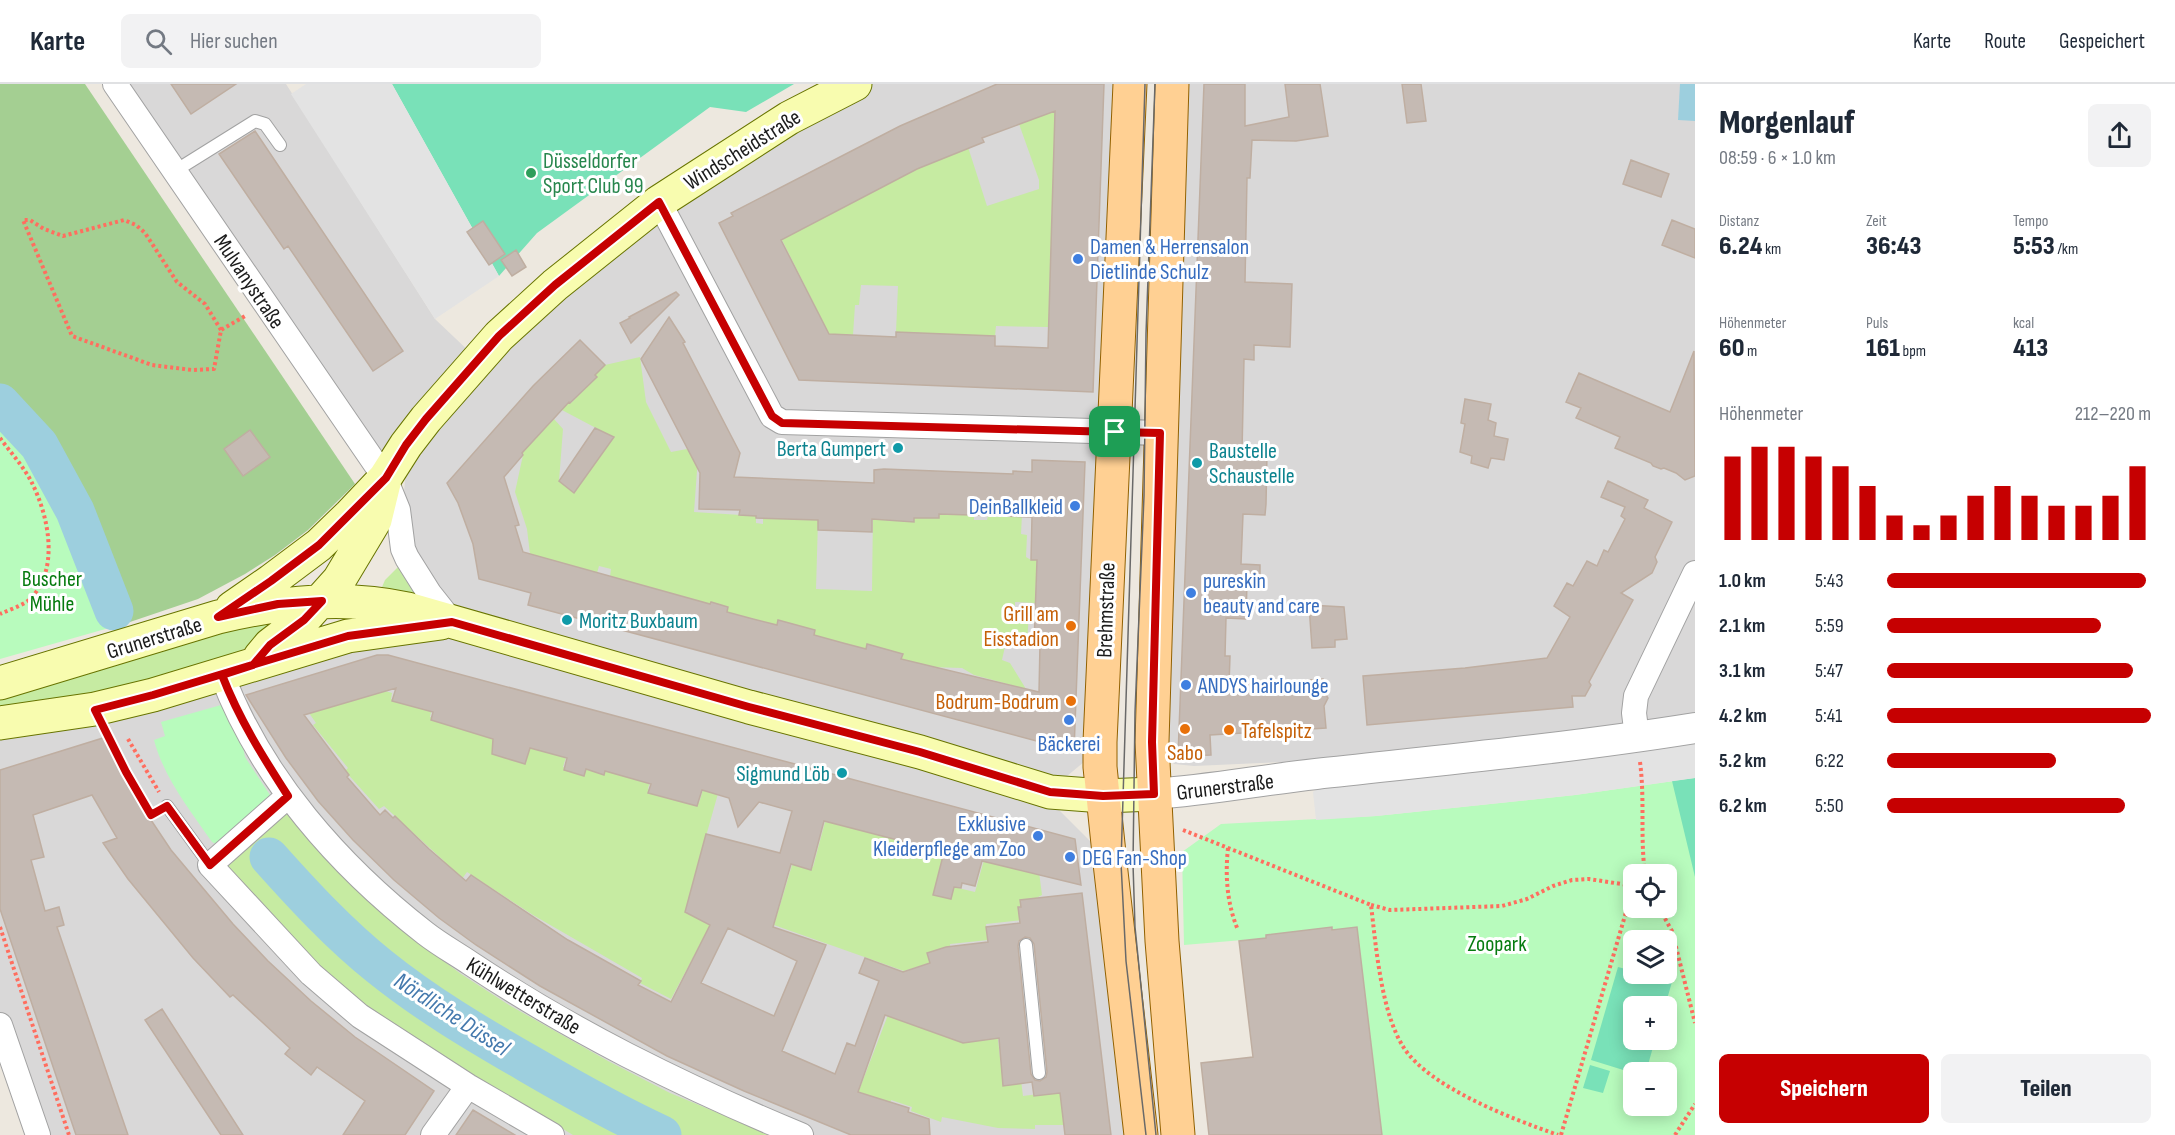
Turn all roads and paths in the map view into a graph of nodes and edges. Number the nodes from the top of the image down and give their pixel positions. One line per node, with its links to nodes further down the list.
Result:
1 (116, 84): 6 (street, Mulvanystraße)
2 (855, 84): 7 (main road, Windscheidstraße)
3 (1130, 84): 10 (main road, Brehmstraße)
4 (1172, 84): 11 (main road)
5 (280, 145): 6 (lane)
6 (175, 171): 8 (street, Mulvanystraße)
7 (659, 202): 10 (street); 13 (main road, Windscheidstraße)
8 (266, 304): 9 (path); 13 (street, Mulvanystraße)
9 (221, 330): 9 (path)
10 (1115, 432): 11 (street); 29 (main road, Brehmstraße)
11 (1160, 433): 27 (main road)
12 (0, 438): 16 (path)
13 (386, 478): 15 (main road, Windscheidstraße); 17 (main road, Windscheidstraße); 18 (street)
14 (1695, 573): 25 (street)
15 (322, 601): 17 (main road, Grunerstraße); 18 (main road, Grunerstraße); 19 (main road, Windscheidstraße)
16 (0, 614)
17 (218, 617): 21 (main road, Grunerstraße)
18 (452, 622): 19 (main road, Grunerstraße); 29 (main road, Grunerstraße)
19 (253, 665): 20 (main road, Grunerstraße)
20 (222, 675): 22 (main road, Grunerstraße); 28 (street, Kühlwetterstraße)
21 (0, 683)
22 (95, 710): 23 (main road, Grunerstraße); 30 (path)
23 (0, 723)
24 (1695, 728): 25 (street, Grunerstraße)
25 (1637, 737): 27 (street, Grunerstraße); 33 (path)
26 (128, 739): 30 (path)
27 (1154, 794): 29 (main road, Grunerstraße); 55 (main road)
28 (288, 796): 34 (street); 53 (street, Kühlwetterstraße)
29 (1103, 796): 54 (main road, Brehmstraße)
30 (167, 806): 34 (lane)
31 (1182, 830): 32 (path)
32 (1228, 848): 36 (path); 40 (path)
33 (1644, 864)
34 (210, 865): 47 (street)
35 (1623, 884): 36 (path)
36 (1371, 905): 56 (path)
37 (1624, 918): 42 (path)
38 (1665, 918): 44 (path)
39 (0, 927): 50 (path)
40 (1238, 930)
41 (1026, 945): 46 (lane)
42 (1605, 982): 43 (path); 56 (path)
43 (1613, 984)
44 (1695, 1023)
45 (0, 1025): 49 (street)
46 (1040, 1073)
47 (468, 1086): 51 (street); 52 (street)
48 (1695, 1104): 57 (path)
49 (38, 1135)
50 (69, 1135)
51 (433, 1135)
52 (552, 1135)
53 (801, 1135)
54 (1142, 1135)
55 (1178, 1135)
56 (1559, 1135)
57 (1675, 1135)

